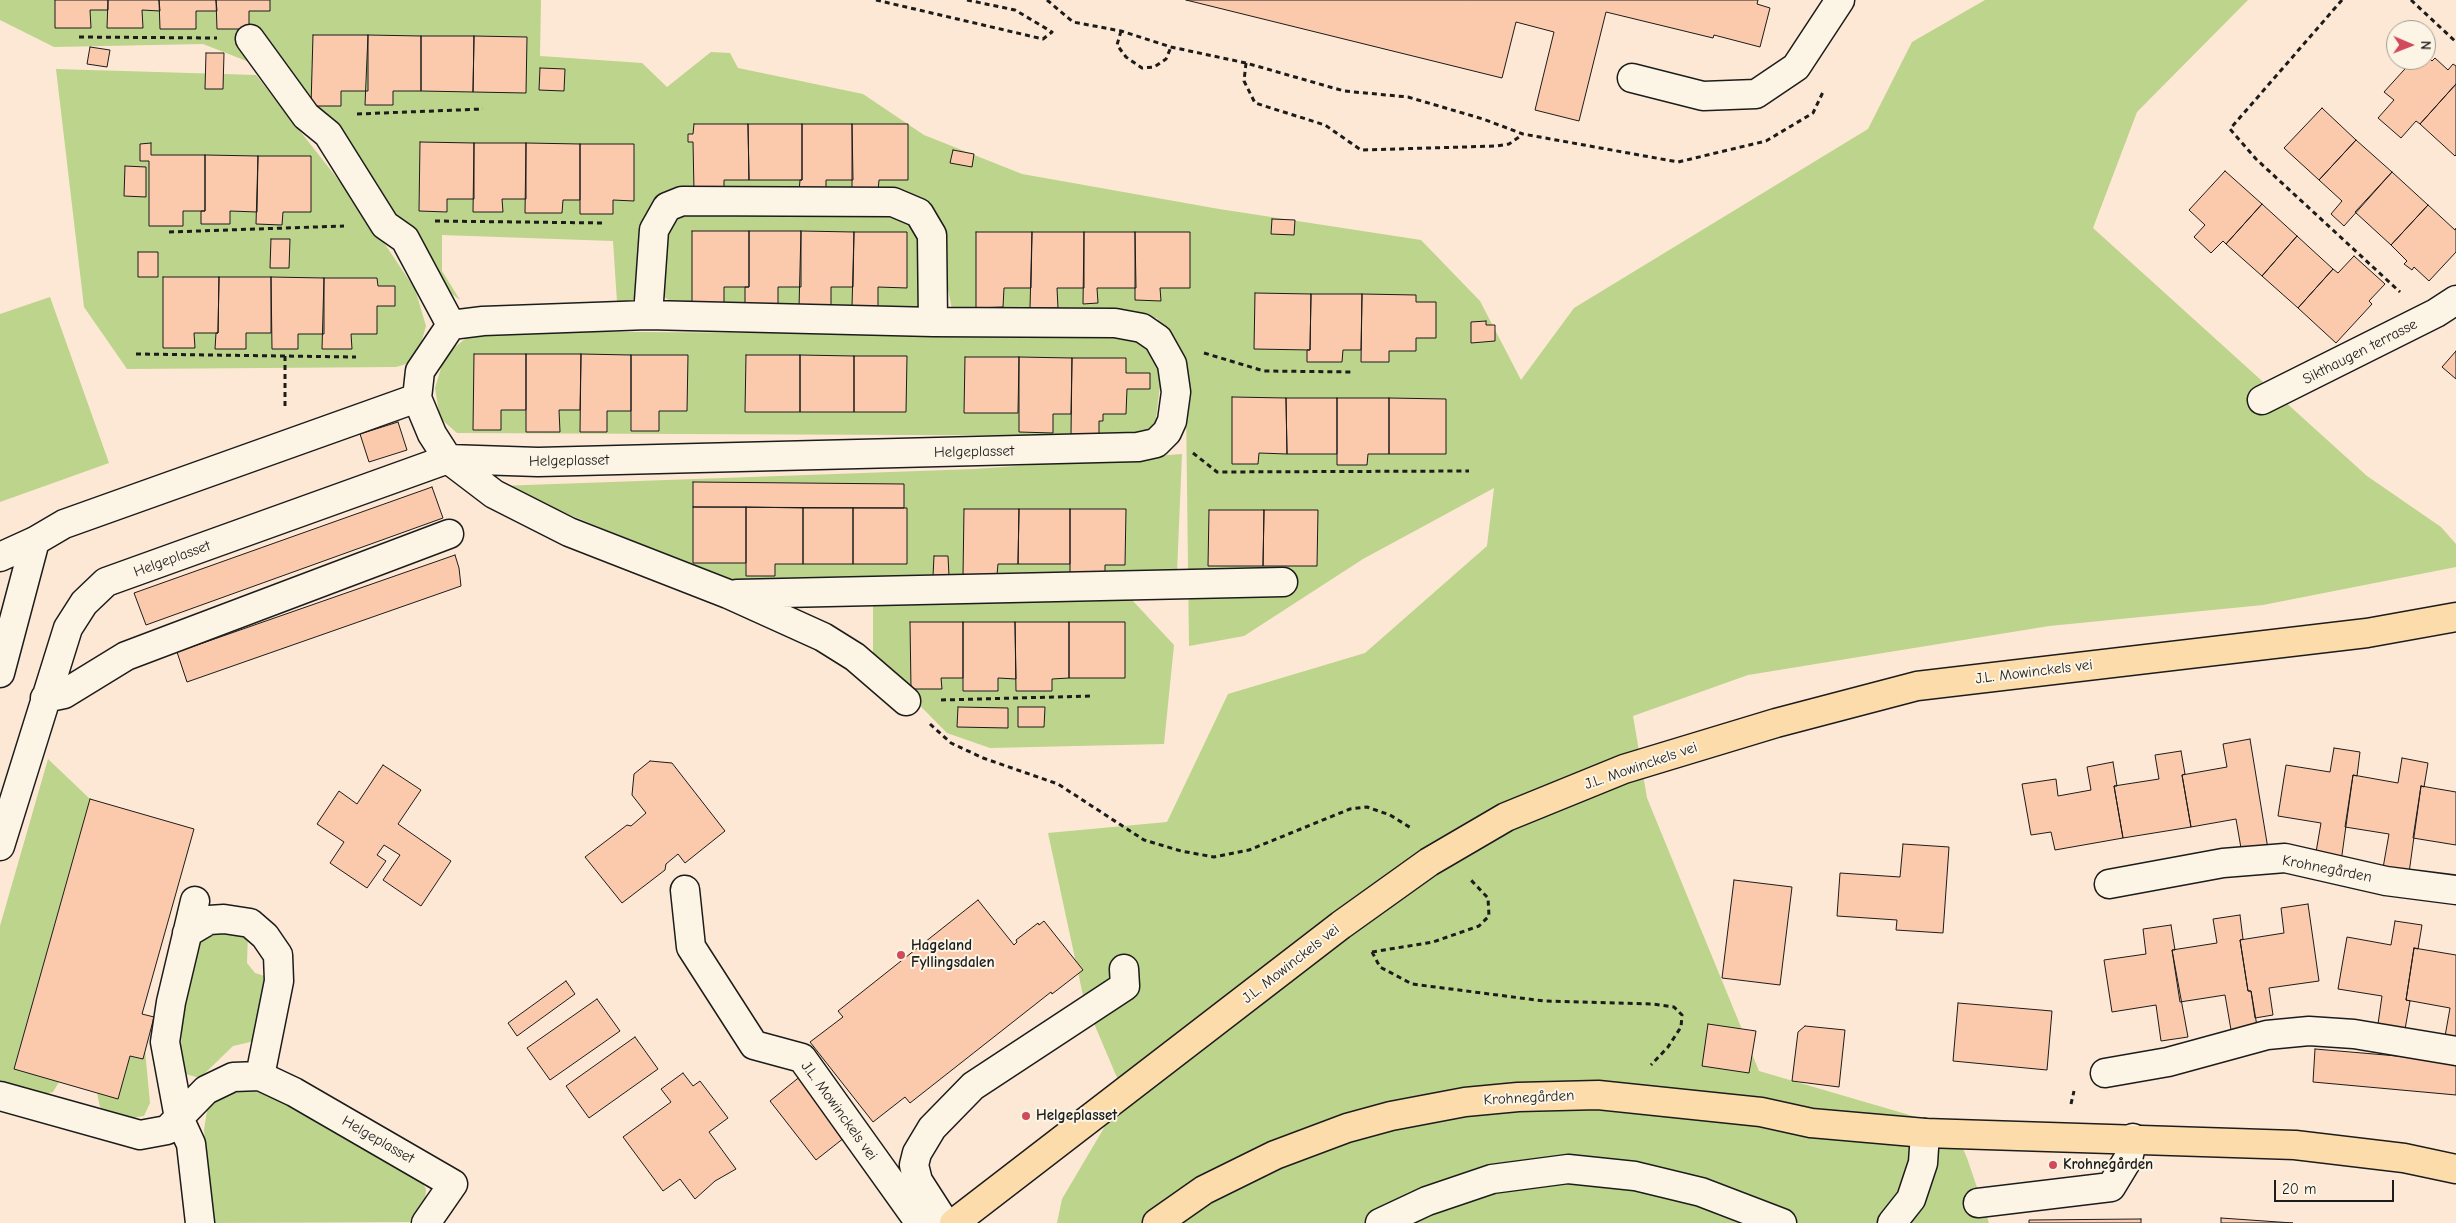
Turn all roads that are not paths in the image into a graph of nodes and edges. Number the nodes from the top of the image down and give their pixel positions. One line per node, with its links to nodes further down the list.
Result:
1 (1840, 0): 3 (street)
2 (250, 39): 7 (street)
3 (1632, 78)
4 (2456, 300): 9 (street, Sikthaugen terrasse)
5 (648, 315): 6 (street); 6 (street); 7 (street)
6 (933, 322): 10 (street, Helgeplasset)
7 (451, 325): 8 (street)
8 (416, 398): 10 (street); 12 (street)
9 (2262, 400)
10 (448, 459): 15 (street); 18 (street, Helgeplasset)
11 (449, 534): 18 (street)
12 (35, 541): 13 (street); 17 (street)
13 (0, 557)
14 (1283, 582): 15 (street)
15 (728, 594): 19 (street)
16 (2456, 617): 40 (main road, J.L. Mowinckels vei)
17 (0, 673)
18 (45, 698): 20 (street, Helgeplasset)
19 (906, 701)
20 (0, 846)
21 (2109, 884): 23 (street, Krohnegården)
22 (685, 890): 38 (street, J.L. Mowinckels vei)
23 (2456, 890)
24 (195, 900): 25 (street)
25 (187, 933): 29 (street); 31 (street)
26 (1124, 969): 39 (street)
27 (2456, 1051): 28 (street)
28 (2105, 1073)
29 (260, 1076): 31 (street, Helgeplasset); 37 (street, Helgeplasset)
30 (0, 1096): 31 (street, Helgeplasset)
31 (178, 1118): 36 (street)
32 (1925, 1133): 33 (main road, Krohnegården); 41 (main road, Krohnegården); 44 (street)
33 (2133, 1138): 34 (main road, Krohnegården); 35 (street)
34 (2456, 1169)
35 (1978, 1203)
36 (200, 1223)
37 (426, 1223)
38 (920, 1223)
39 (945, 1223)
40 (954, 1223)
41 (1157, 1223)
42 (1380, 1223): 43 (street)
43 (1782, 1223)
44 (1892, 1223)

